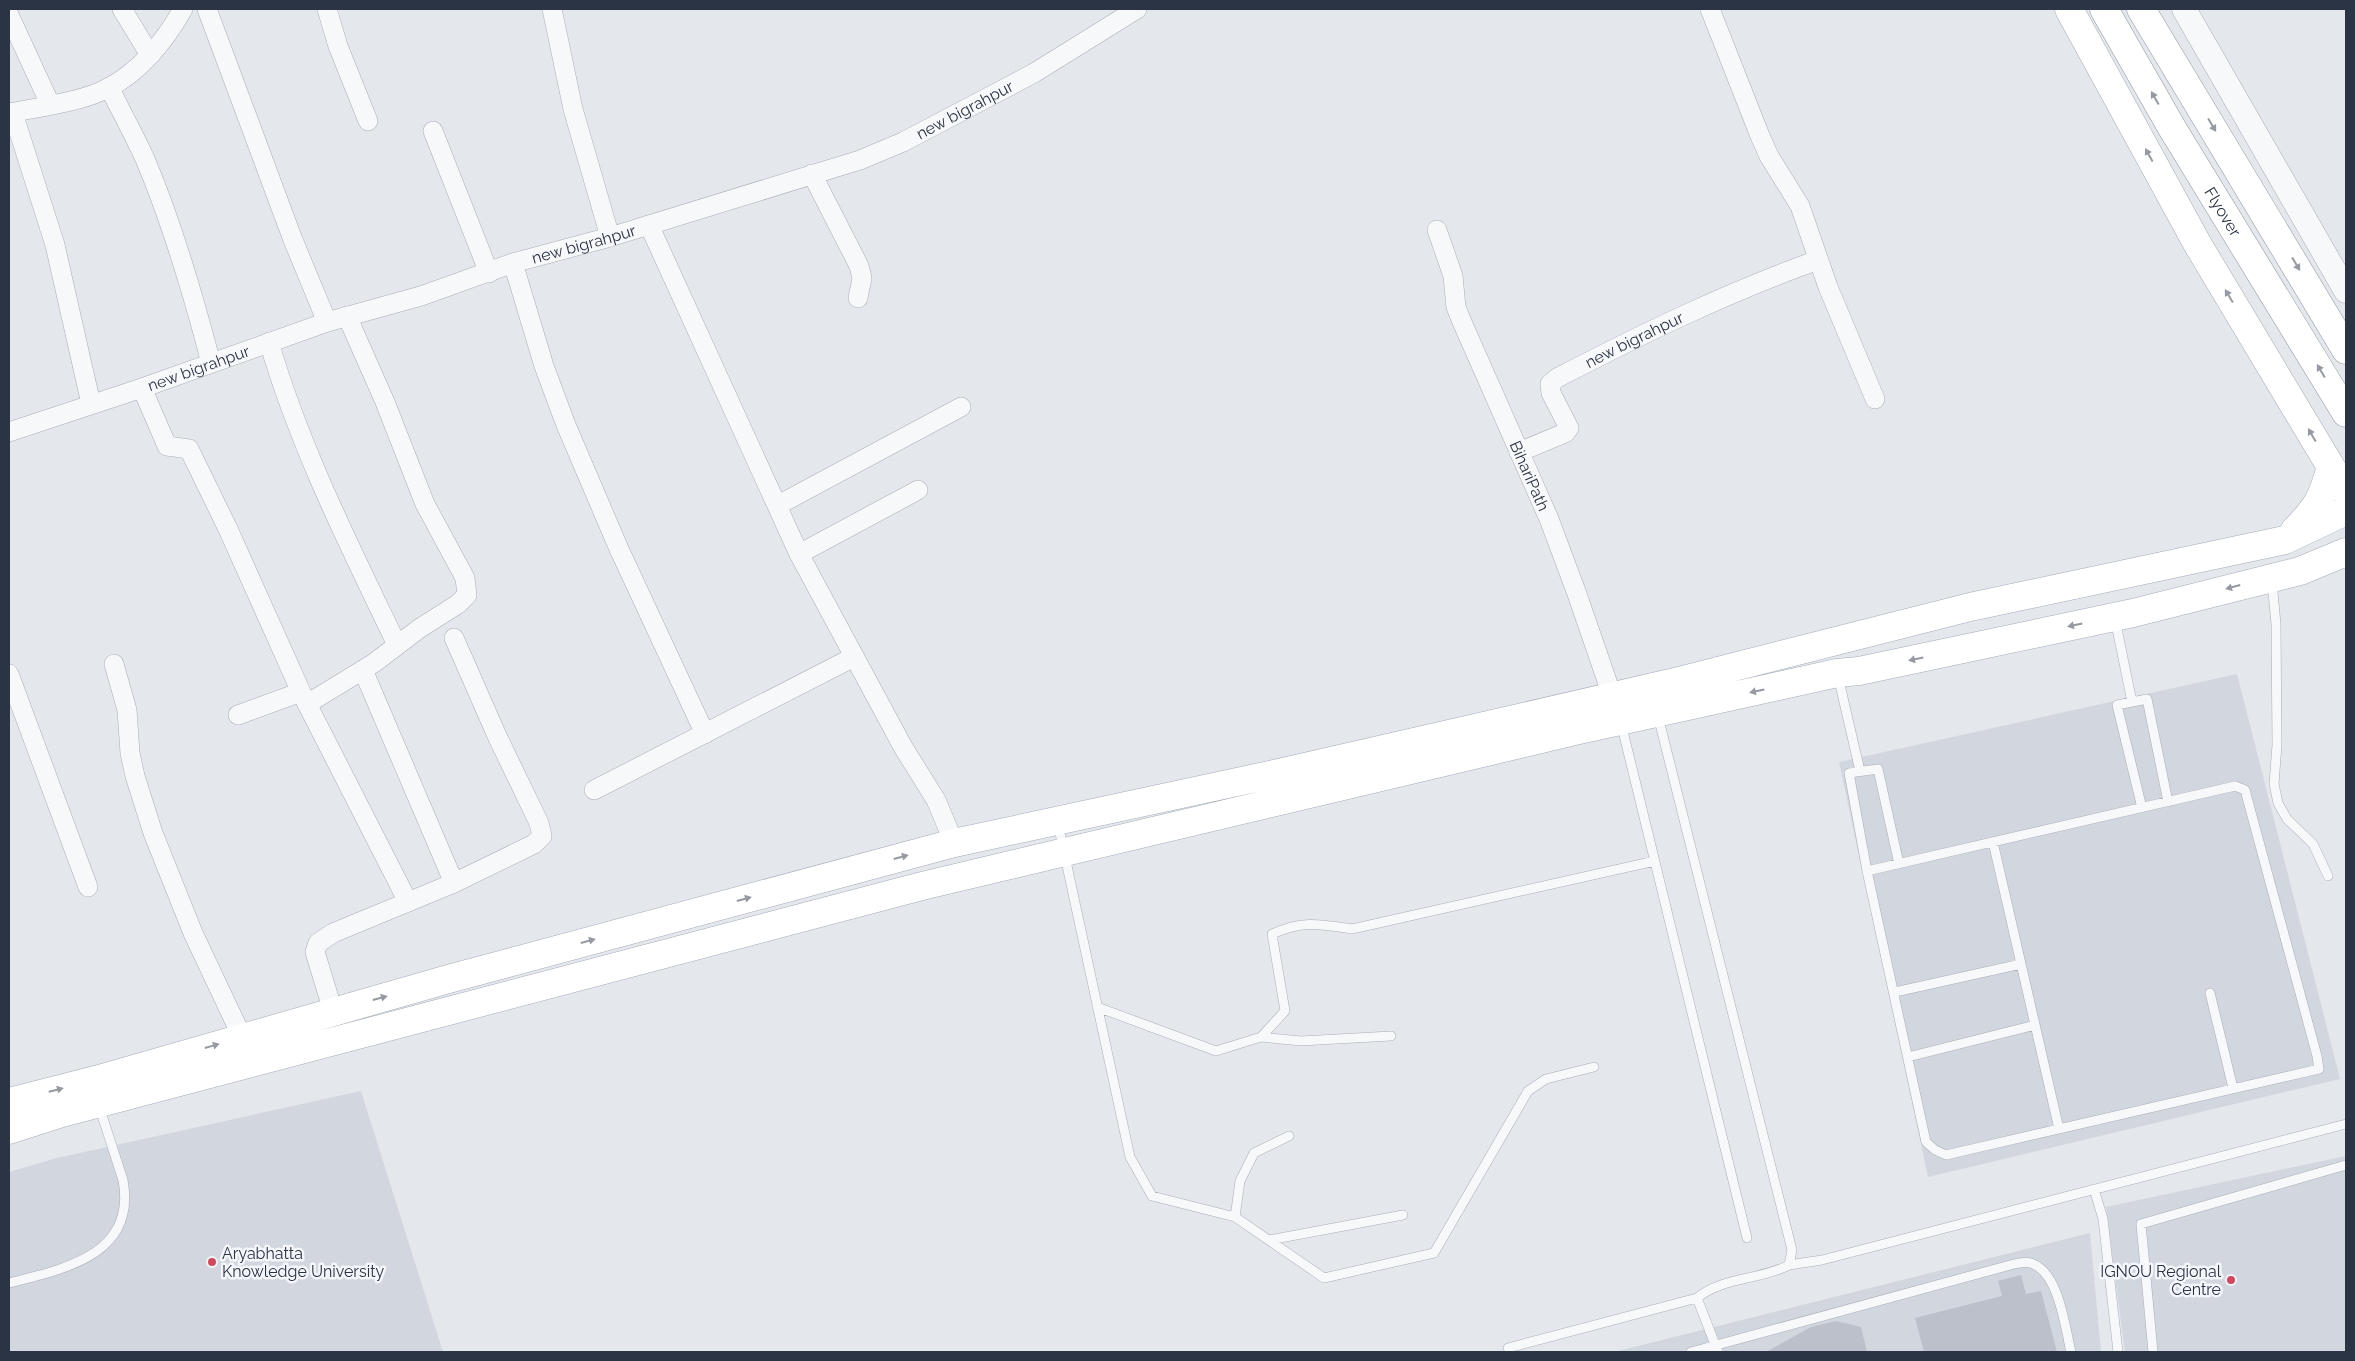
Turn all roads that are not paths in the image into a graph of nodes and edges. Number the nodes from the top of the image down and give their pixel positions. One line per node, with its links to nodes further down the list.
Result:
1 (122, 9): 13 (street)
2 (183, 9): 13 (street)
3 (207, 9): 29 (street)
4 (327, 9): 17 (street)
5 (552, 9): 22 (street)
6 (1137, 9): 19 (street, new bigrahpur)
7 (1710, 9): 23 (street)
8 (2069, 9): 40 (main road, one-way to 8)
9 (2104, 9): 37 (main road, Flyover, one-way to 9)
10 (2141, 9): 31 (main road, one-way to 31)
11 (2184, 9): 26 (street)
12 (9, 15): 15 (street)
13 (150, 55): 14 (street)
14 (109, 87): 15 (street); 32 (street)
15 (50, 104): 16 (street)
16 (11, 113): 35 (street)
17 (368, 121)
18 (433, 131): 25 (street)
19 (812, 174): 20 (street, new bigrahpur); 27 (street)
20 (649, 225): 22 (street, new bigrahpur); 43 (street)
21 (1437, 230): 39 (street, BihariPath)
22 (610, 236): 24 (street, new bigrahpur)
23 (1818, 260): 34 (street); 39 (street, new bigrahpur)
24 (513, 263): 25 (street, new bigrahpur); 65 (street)
25 (489, 273): 28 (street, new bigrahpur)
26 (2346, 291)
27 (858, 298)
28 (347, 316): 29 (street, new bigrahpur); 53 (street)
29 (326, 322): 30 (street, new bigrahpur)
30 (269, 342): 32 (street, new bigrahpur); 53 (street)
31 (2346, 350)
32 (211, 362): 33 (street, new bigrahpur)
33 (142, 388): 35 (street, new bigrahpur); 60 (street)
34 (1875, 399)
35 (91, 404): 38 (street, new bigrahpur)
36 (961, 407): 43 (street)
37 (2346, 413)
38 (9, 432)
39 (1519, 452): 59 (street, BihariPath)
40 (2331, 467): 42 (main road); 45 (main road)
41 (918, 490): 47 (street)
42 (2346, 492)
43 (778, 505): 47 (street)
44 (2346, 511): 45 (main road)
45 (2285, 540): 59 (main road)
46 (2346, 552): 48 (main road)
47 (799, 554): 54 (street)
48 (2314, 566): 49 (main road); 50 (main road)
49 (2346, 576)
50 (2272, 577): 51 (main road, one-way to 51); 78 (lane)
51 (2115, 617): 57 (main road, one-way to 57); 61 (lane)
52 (454, 638): 79 (street)
53 (397, 645): 56 (street)
54 (854, 657): 65 (street); 72 (street)
55 (114, 664): 92 (street)
56 (363, 670): 60 (street); 79 (street)
57 (1838, 673): 62 (main road, one-way to 62); 66 (lane)
58 (9, 674): 80 (street)
59 (1612, 696): 64 (street, BihariPath); 70 (main road)
60 (304, 698): 63 (street); 82 (street)
61 (2132, 702): 68 (lane); 69 (lane)
62 (1657, 713): 64 (main road); 110 (lane)
63 (238, 715)
64 (1621, 722): 73 (main road); 74 (lane)
65 (705, 734): 67 (street)
66 (1860, 772): 75 (lane); 77 (lane)
67 (594, 790)
68 (2168, 802): 69 (lane); 97 (lane)
69 (2142, 808): 71 (lane)
70 (1057, 820): 72 (main road); 73 (lane)
71 (1993, 842): 75 (lane); 84 (lane)
72 (954, 843): 76 (main road, one-way to 72)
73 (1065, 851): 81 (main road); 88 (lane)
74 (1655, 861): 93 (lane); 108 (lane)
75 (1899, 864): 77 (lane)
76 (870, 865): 81 (main road); 83 (main road, one-way to 76)
77 (1867, 871): 86 (lane)
78 (2328, 876)
79 (454, 883): 82 (street)
80 (88, 887)
81 (879, 898): 85 (main road)
82 (408, 902): 89 (street)
83 (546, 952): 85 (main road); 89 (main road, one-way to 83)
84 (2021, 964): 86 (lane); 90 (lane)
85 (554, 983): 95 (main road)
86 (1895, 992): 94 (lane)
87 (2210, 992): 97 (lane)
88 (1098, 1007): 93 (lane); 107 (lane)
89 (333, 1011): 92 (main road)
90 (2035, 1025): 94 (lane); 101 (lane)
91 (1391, 1036): 93 (lane)
92 (242, 1037): 95 (street); 98 (main road, one-way to 92)
93 (1261, 1037)
94 (1908, 1057): 101 (lane)
95 (250, 1063): 99 (main road)
96 (1594, 1067): 109 (lane)
97 (2232, 1088): 101 (lane)
98 (9, 1102)
99 (98, 1104): 102 (main road); 111 (lane)
100 (2346, 1124): 105 (lane)
101 (2059, 1129)
102 (9, 1130)
103 (1289, 1136): 107 (lane)
104 (2346, 1166): 118 (lane)
105 (2094, 1189): 110 (lane); 117 (lane)
106 (1403, 1215): 109 (lane)
107 (1235, 1217): 109 (lane)
108 (1747, 1238)
109 (1269, 1240)
110 (1789, 1265): 112 (lane)
111 (9, 1283)
112 (1697, 1298): 113 (lane); 114 (lane)
113 (1508, 1348)
114 (1717, 1349): 115 (lane); 116 (lane)
115 (1692, 1352)
116 (2071, 1352)
117 (2118, 1352)
118 (2153, 1352)

